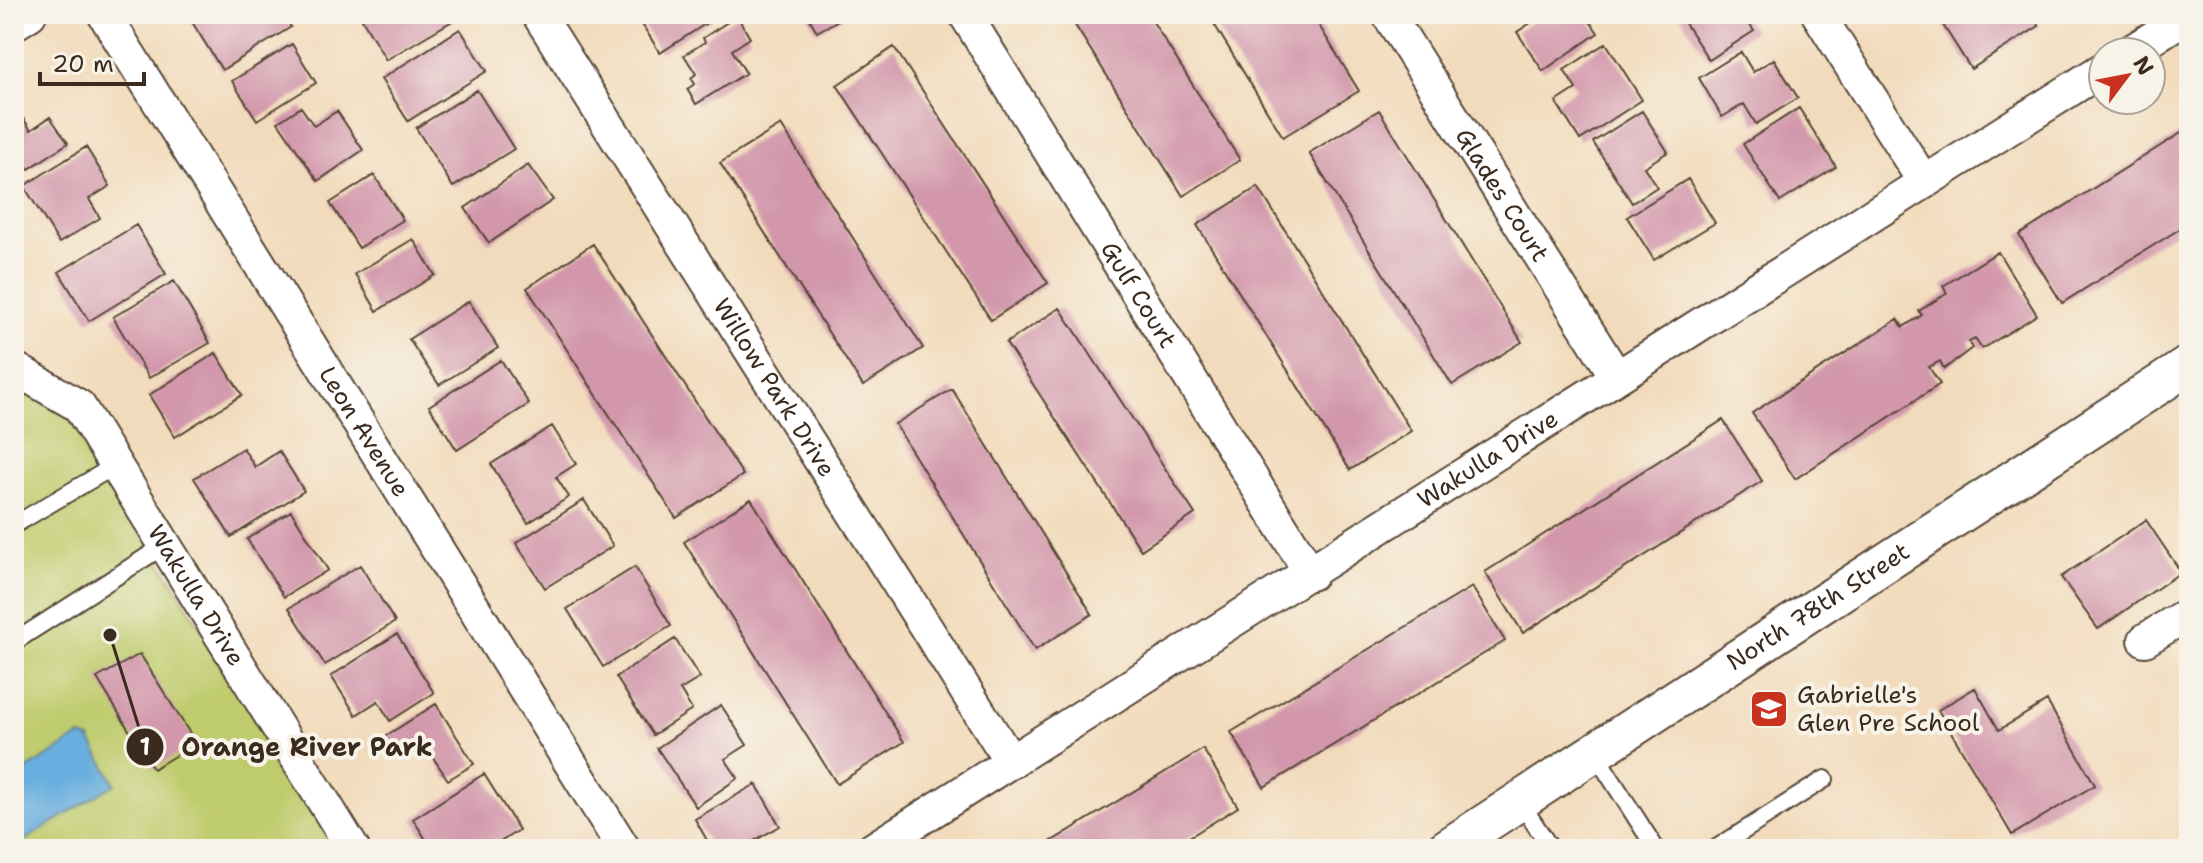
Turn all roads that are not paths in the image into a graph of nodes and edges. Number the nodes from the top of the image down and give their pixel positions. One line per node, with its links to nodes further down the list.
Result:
1 (30, 14): 8 (street)
2 (104, 14): 27 (street, Leon Avenue)
3 (538, 14): 23 (street, Willow Park Drive)
4 (965, 14): 18 (street, Gulf Court)
5 (1388, 14): 14 (street, Glades Court)
6 (1818, 14): 11 (street)
7 (2189, 15): 9 (street)
8 (14, 24)
9 (2156, 36)
10 (2087, 79): 11 (street, Wakulla Drive)
11 (1924, 182): 14 (street, Wakulla Drive)
12 (2189, 365): 22 (street, North 78th Street)
13 (14, 368): 15 (street, Wakulla Drive)
14 (1616, 376): 18 (street, Wakulla Drive)
15 (116, 465): 16 (lane); 17 (street, Wakulla Drive)
16 (14, 525)
17 (165, 545): 21 (lane); 26 (street, Wakulla Drive)
18 (1311, 574): 23 (street, Wakulla Drive)
19 (2189, 613): 20 (street)
20 (2145, 640)
21 (14, 642)
22 (1594, 752): 25 (street, North 78th Street); 31 (lane)
23 (1011, 762): 28 (street, Wakulla Drive)
24 (1825, 779): 32 (lane)
25 (1519, 800): 29 (street, North 78th Street); 30 (lane)
26 (353, 849)
27 (624, 849)
28 (873, 849)
29 (1446, 849)
30 (1551, 849)
31 (1656, 849)
32 (1715, 849)

